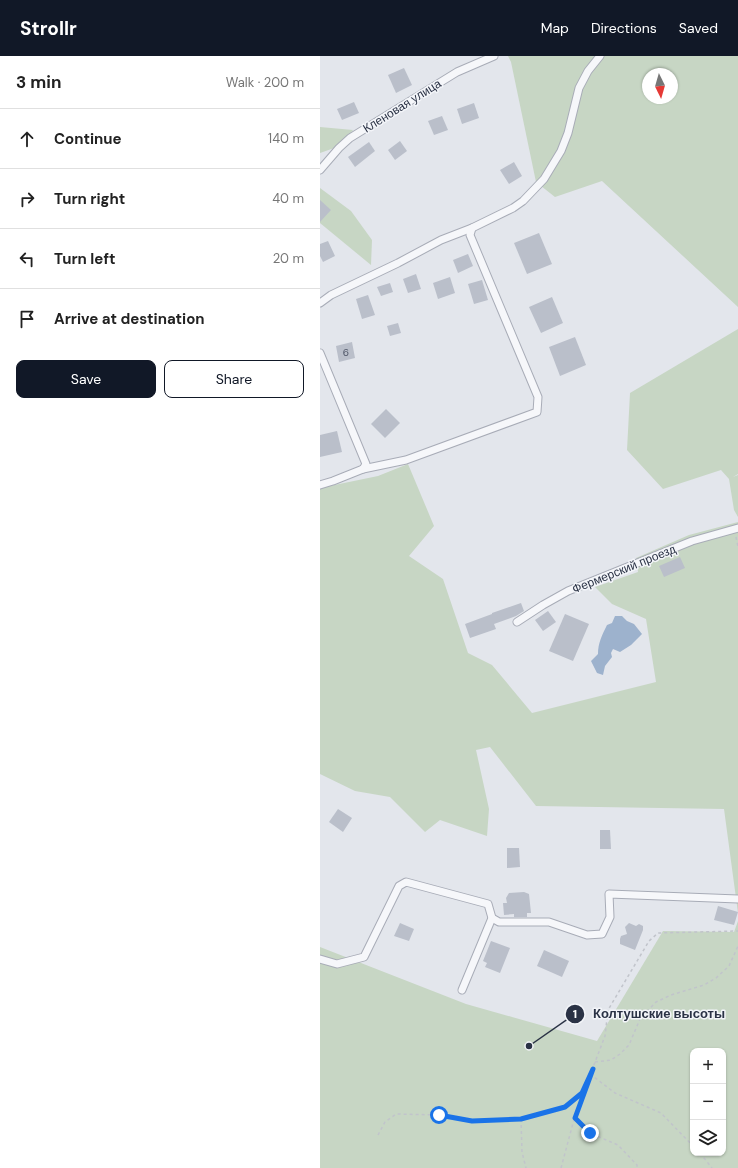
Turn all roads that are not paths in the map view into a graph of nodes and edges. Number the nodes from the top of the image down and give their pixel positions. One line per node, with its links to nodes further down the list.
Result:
1 (494, 56): 3 (street, Кленовая улица)
2 (600, 56): 4 (street)
3 (320, 170)
4 (472, 228): 5 (street); 7 (street)
5 (320, 303)
6 (320, 353): 7 (street)
7 (363, 469): 8 (street)
8 (320, 485)
9 (736, 528): 10 (street, Фермерский проезд)
10 (516, 622)
11 (738, 899): 12 (street)
12 (492, 918): 13 (street); 14 (street)
13 (320, 959)
14 (462, 990)

